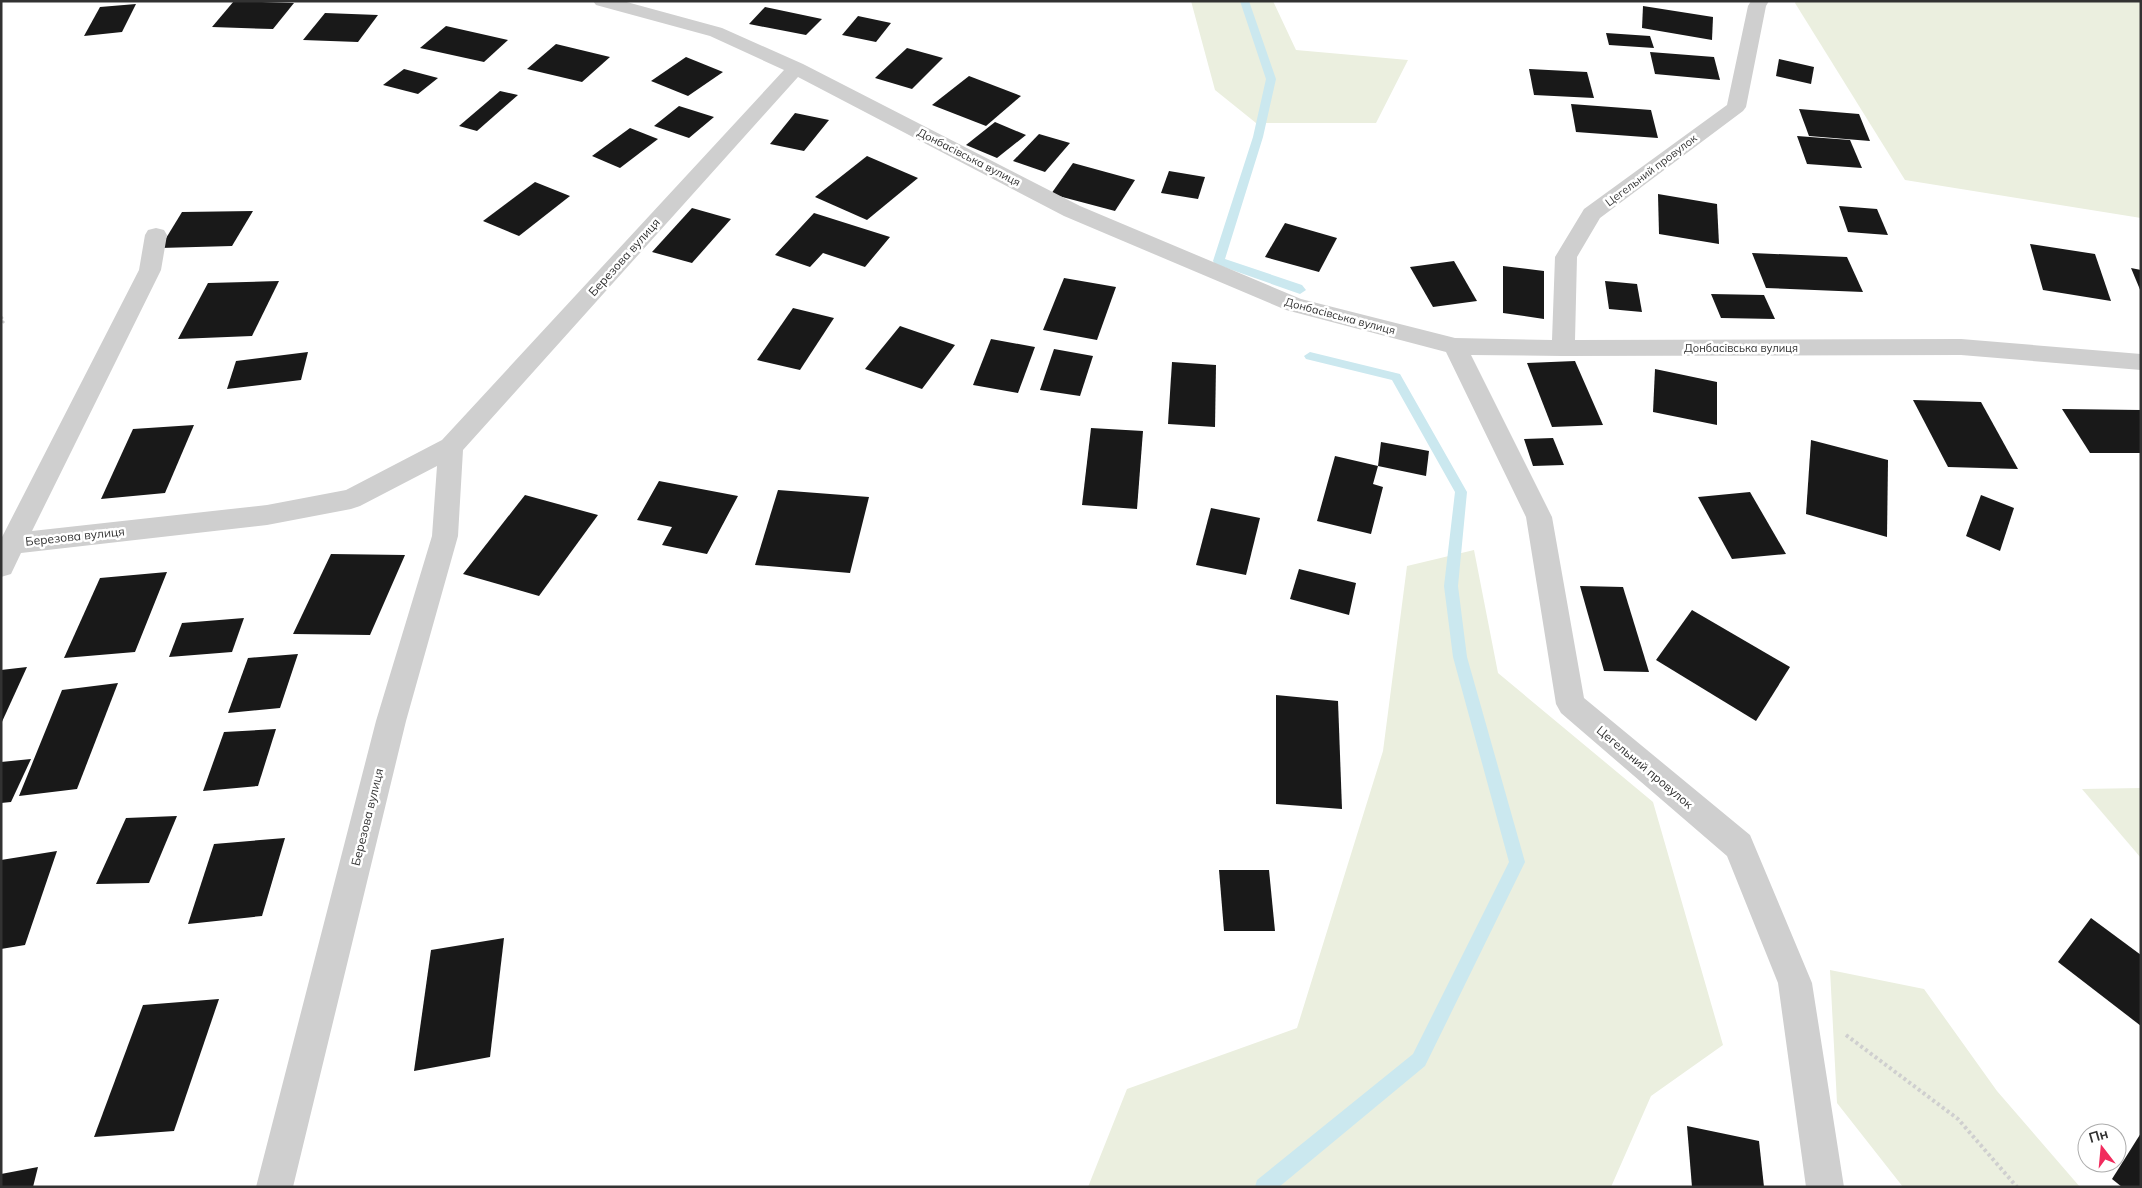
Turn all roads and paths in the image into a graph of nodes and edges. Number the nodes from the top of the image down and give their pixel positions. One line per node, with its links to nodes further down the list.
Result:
1 (602, 1): 3 (street, Донбасівська вулиця)
2 (1760, 1): 8 (street, Цегельний провулок)
3 (796, 68): 7 (street, Донбасівська вулиця); 10 (street, Березова вулиця)
4 (156, 235): 11 (street, Березова вулиця)
5 (1, 317): 6 (path)
6 (1, 324)
7 (1455, 346): 8 (street, Донбасівська вулиця); 15 (street, Цегельний провулок)
8 (1563, 348): 9 (street, Донбасівська вулиця)
9 (2141, 362)
10 (451, 447): 11 (street, Березова вулиця); 14 (street, Березова вулиця)
11 (14, 543): 12 (street, Березова вулиця)
12 (1, 566)
13 (1839, 1030): 16 (path)
14 (274, 1187)
15 (1825, 1187)
16 (2017, 1187)

